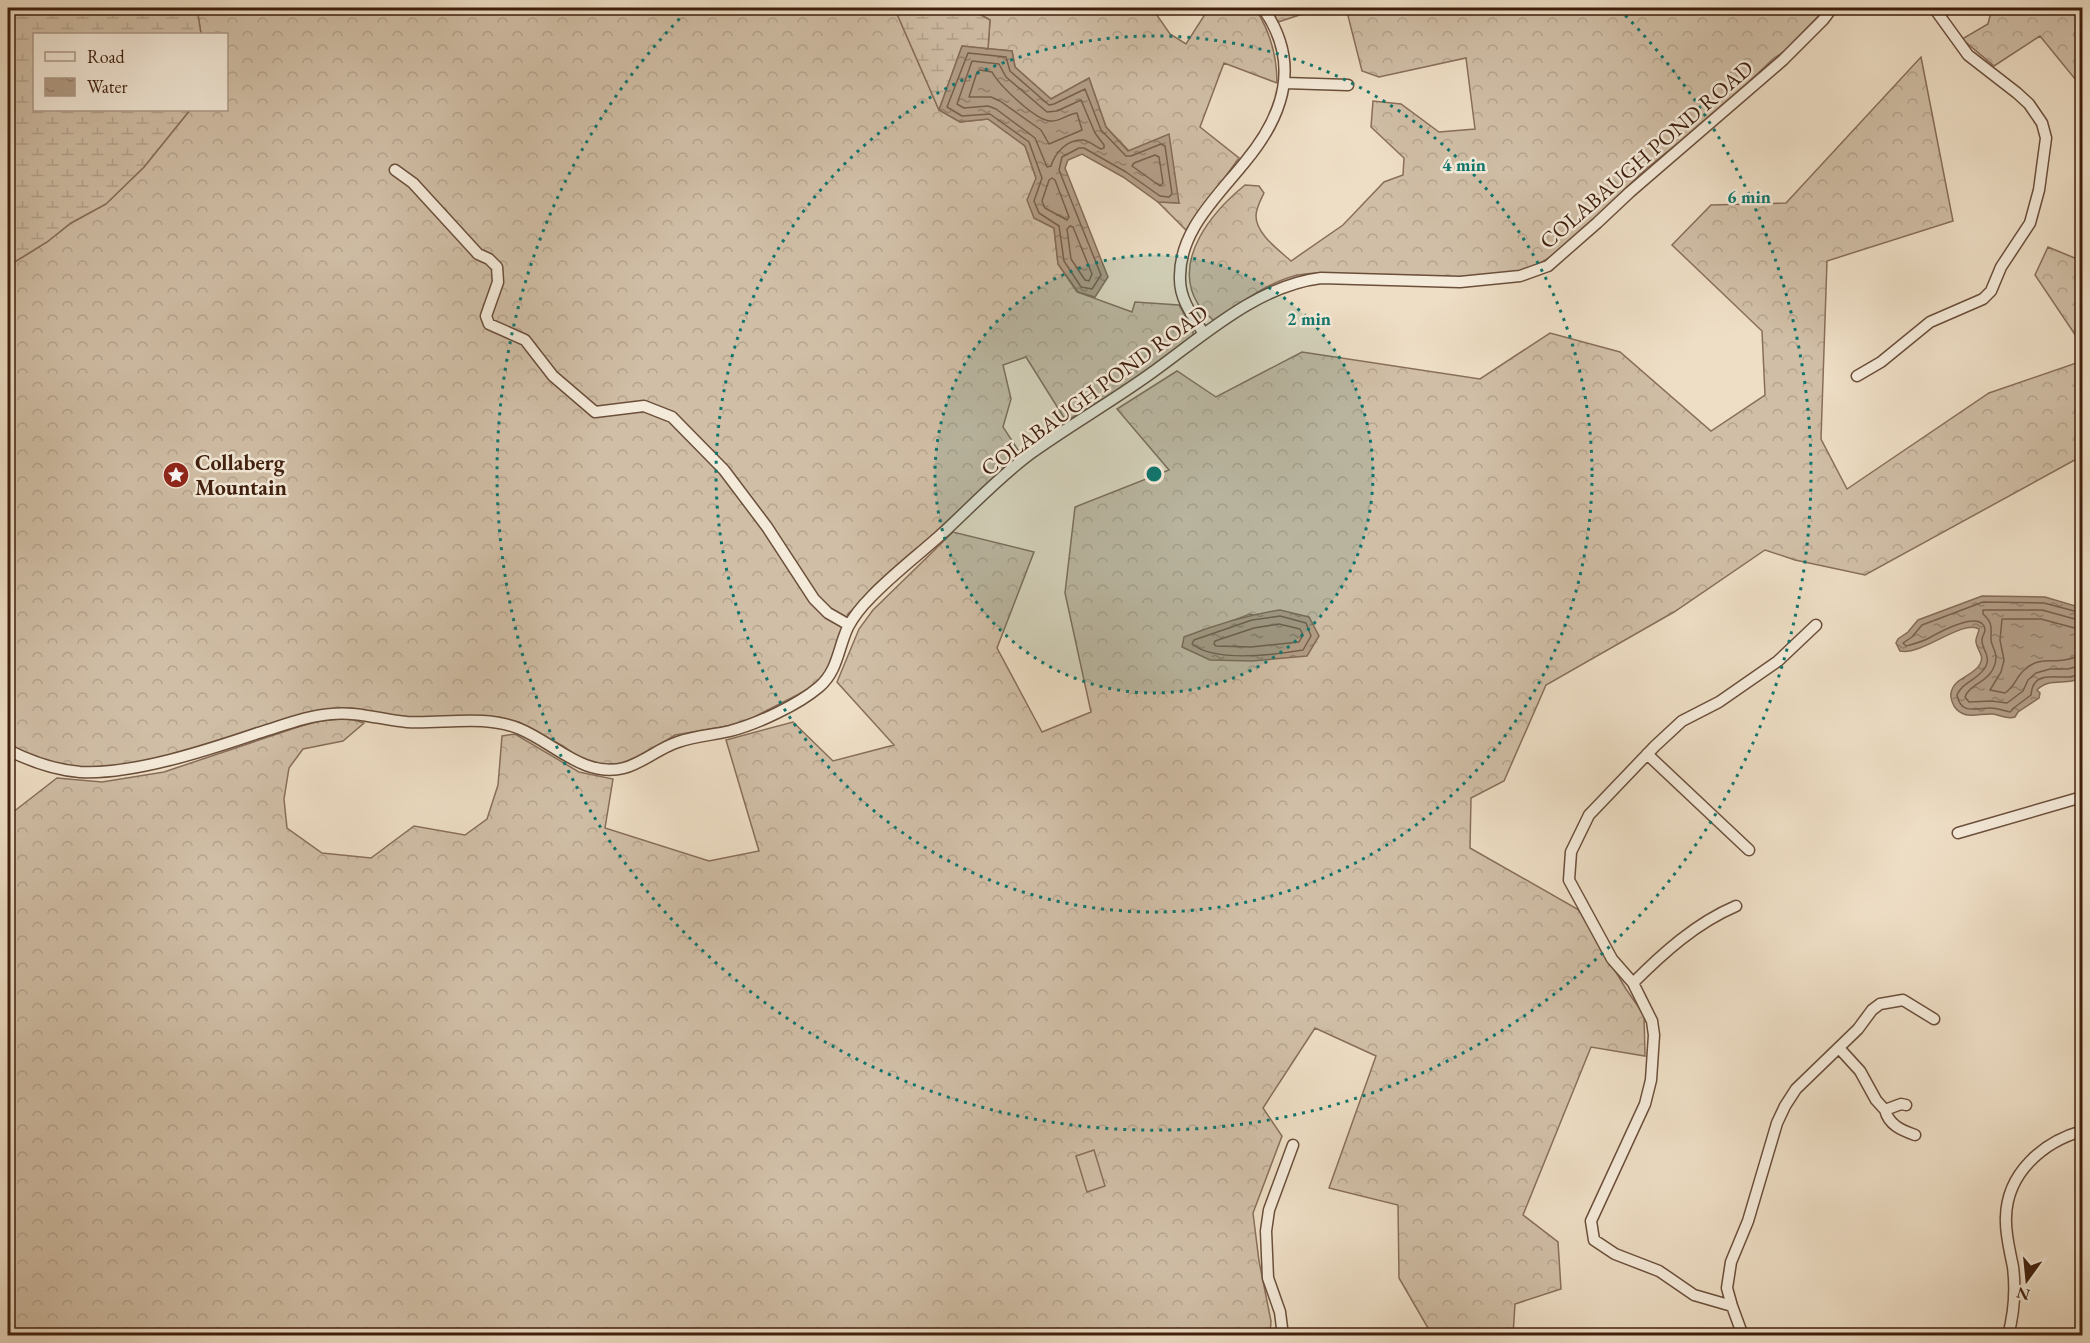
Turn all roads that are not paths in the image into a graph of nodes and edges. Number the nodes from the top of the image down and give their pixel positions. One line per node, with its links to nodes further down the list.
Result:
1 (1263, 8): 4 (street)
2 (1833, 8): 7 (street, COLABAUGH POND ROAD)
3 (1934, 8): 8 (street)
4 (1285, 83): 5 (street); 7 (street)
5 (1348, 85)
6 (395, 170): 9 (street)
7 (1204, 334): 9 (street, COLABAUGH POND ROAD)
8 (1857, 376)
9 (849, 625): 11 (street, COLABAUGH POND ROAD)
10 (1816, 625): 12 (street)
11 (8, 750)
12 (1647, 754): 15 (street); 17 (street)
13 (2082, 797): 14 (street)
14 (1958, 833)
15 (1749, 850)
16 (1736, 906): 17 (street)
17 (1633, 983): 25 (street)
18 (1934, 1019): 19 (street)
19 (1839, 1048): 21 (street); 25 (street)
20 (1906, 1105): 21 (street)
21 (1885, 1110): 23 (street)
22 (2082, 1131): 28 (street)
23 (1915, 1136)
24 (1293, 1145): 26 (street)
25 (1732, 1306): 27 (street)
26 (1283, 1335)
27 (1743, 1335)
28 (2007, 1335)

